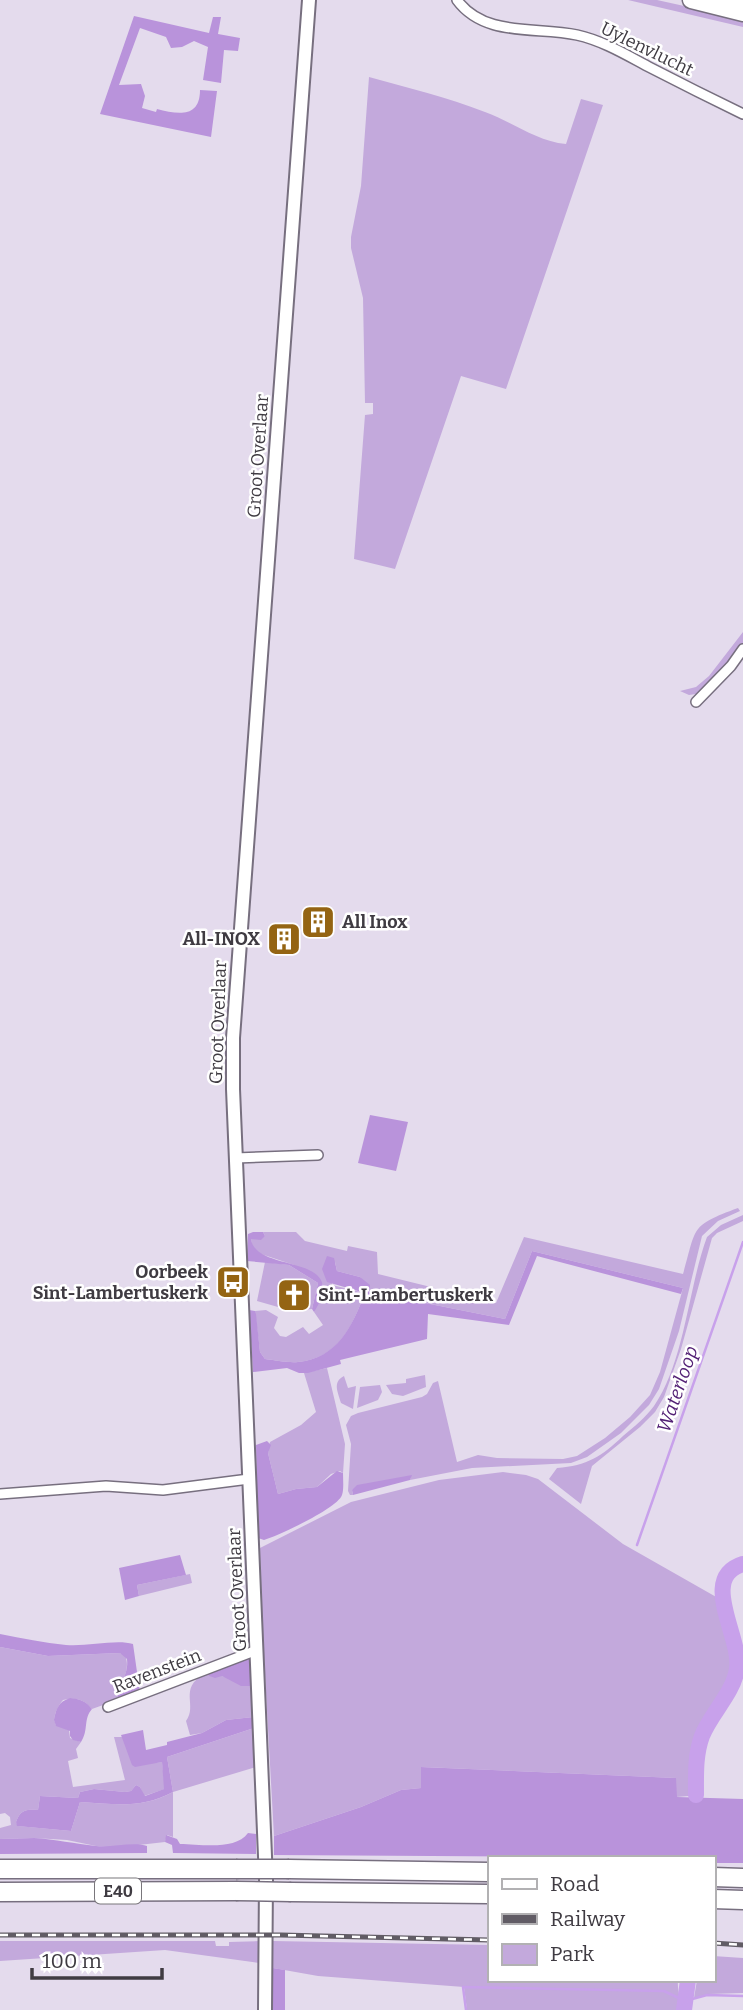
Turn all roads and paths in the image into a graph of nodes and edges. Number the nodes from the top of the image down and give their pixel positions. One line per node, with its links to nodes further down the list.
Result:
1 (309, 0): 11 (main road, Groot Overlaar)
2 (457, 0): 7 (street, Uylenvlucht)
3 (691, 0): 6 (highway)
4 (725, 0): 5 (main road)
5 (743, 4)
6 (743, 13)
7 (743, 114)
8 (743, 649): 9 (street)
9 (696, 702)
10 (318, 1156): 11 (street)
11 (235, 1158): 12 (main road, Groot Overlaar)
12 (249, 1479): 13 (street); 14 (main road, Groot Overlaar)
13 (0, 1494)
14 (257, 1650): 15 (street, Ravenstein); 24 (main road, Groot Overlaar)
15 (108, 1707)
16 (0, 1869): 17 (highway, E40, bridge)
17 (488, 1872)
18 (715, 1877): 19 (highway)
19 (743, 1878)
20 (0, 1892): 21 (highway, E40, bridge)
21 (488, 1894)
22 (715, 1899): 23 (highway)
23 (743, 1900)
24 (265, 2010)

